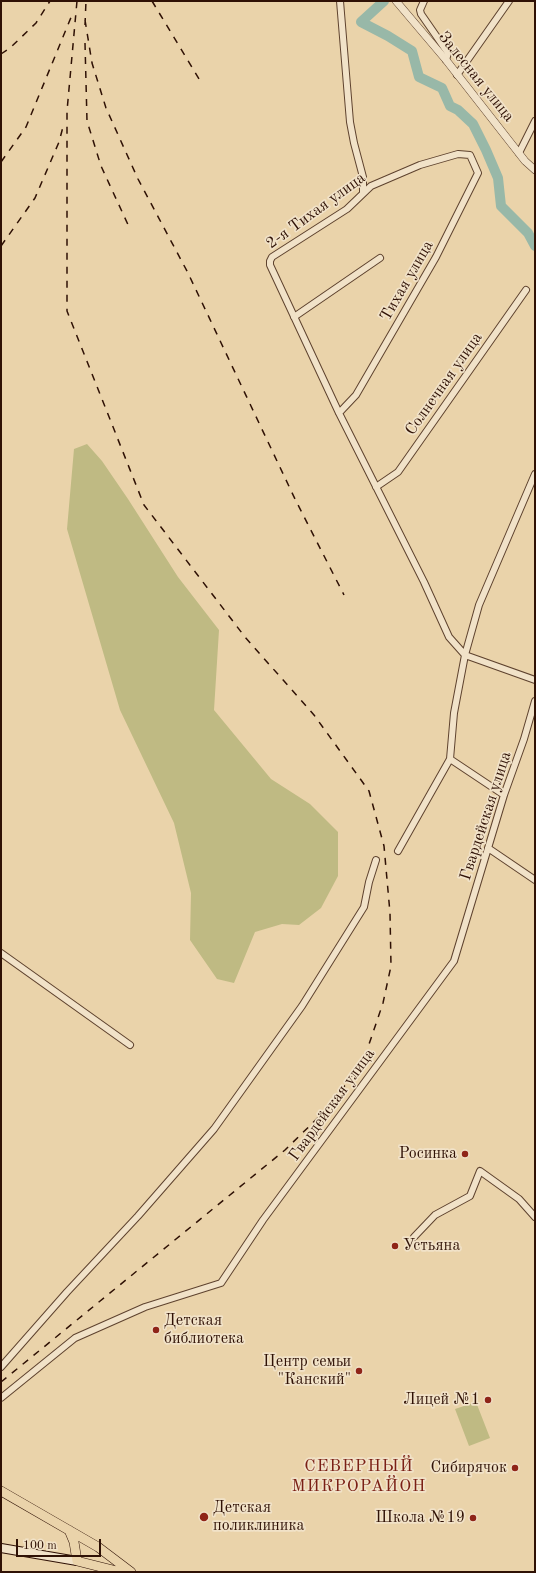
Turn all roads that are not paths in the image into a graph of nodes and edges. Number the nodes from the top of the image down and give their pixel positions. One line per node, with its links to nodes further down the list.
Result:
1 (340, 1): 11 (street)
2 (396, 1): 5 (street, Залесная улица)
3 (424, 1): 5 (street)
4 (510, 1): 6 (street)
5 (446, 60): 6 (street, Залесная улица)
6 (457, 75): 8 (street, Залесная улица)
7 (535, 121): 8 (street)
8 (519, 153): 10 (street, Залесная улица)
9 (470, 155): 11 (street, 2-я Тихая улица); 15 (street, Тихая улица)
10 (535, 170)
11 (363, 192): 14 (street, 2-я Тихая улица)
12 (380, 258): 14 (street)
13 (526, 290): 17 (street, Солнечная улица)
14 (294, 317): 15 (street)
15 (339, 413): 17 (street)
16 (535, 474): 18 (street)
17 (376, 487): 18 (street)
18 (465, 654): 19 (street); 21 (street)
19 (535, 680)
20 (535, 701): 22 (street, Гвардейская улица)
21 (450, 759): 22 (street); 24 (street)
22 (504, 796): 23 (street, Гвардейская улица)
23 (488, 848): 26 (street); 32 (street, Гвардейская улица)
24 (398, 851)
25 (376, 860): 31 (street)
26 (535, 880)
27 (1, 953): 28 (street)
28 (130, 1046)
29 (535, 1217): 30 (street)
30 (414, 1237)
31 (1, 1367)
32 (1, 1398)
33 (1, 1491): 34 (main road)
34 (69, 1530): 36 (main road); 38 (main road)
35 (1, 1548): 36 (main road)
36 (77, 1561): 37 (main road)
37 (121, 1572)
38 (131, 1572)

